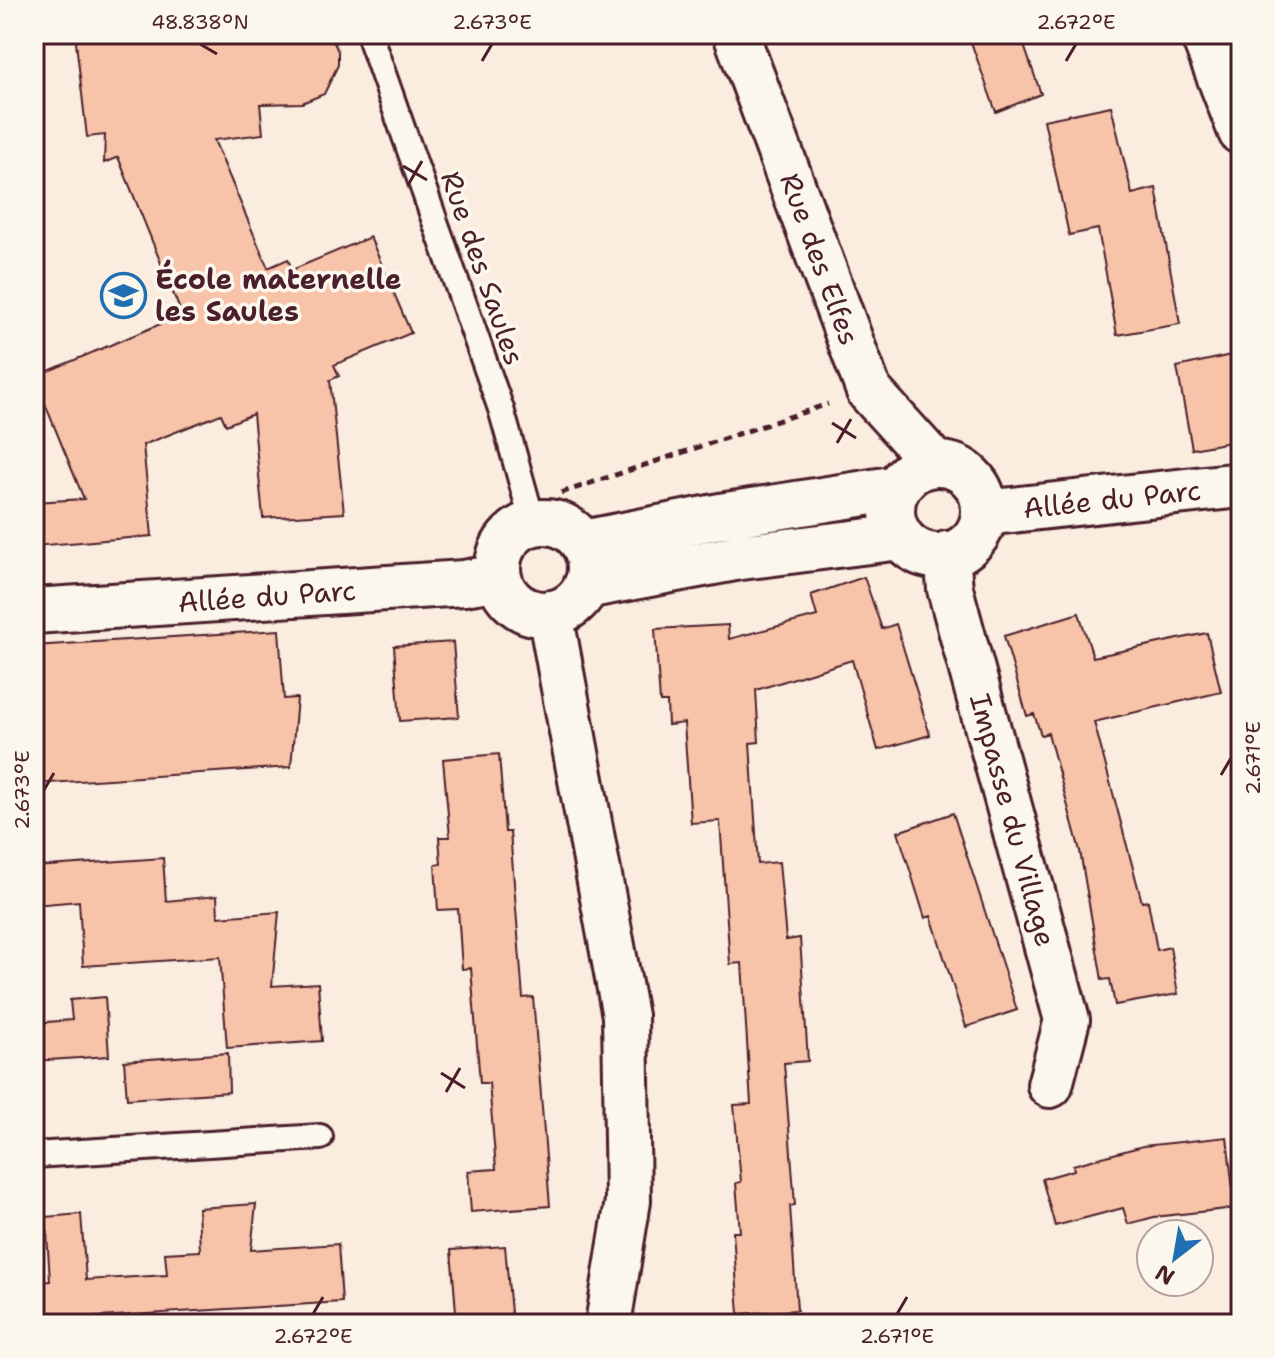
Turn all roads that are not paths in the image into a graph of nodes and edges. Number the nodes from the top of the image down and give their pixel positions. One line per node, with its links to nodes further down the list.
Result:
1 (369, 34): 9 (lane, Rue des Saules)
2 (736, 34): 5 (street, Rue des Elfes)
3 (1203, 34): 4 (street)
4 (1241, 132)
5 (935, 464): 7 (street); 8 (street)
6 (1241, 485): 8 (street, Allée du Parc)
7 (898, 488): 10 (street); 11 (street)
8 (984, 513): 12 (street)
9 (529, 514): 11 (street); 13 (street)
10 (901, 537): 12 (street); 14 (street)
11 (583, 543): 14 (street)
12 (947, 554): 17 (street, Impasse du Village)
13 (499, 577): 15 (street, Allée du Parc); 16 (street)
14 (586, 586): 16 (street)
15 (34, 611)
16 (550, 613): 20 (street)
17 (1050, 1085)
18 (320, 1137): 19 (lane)
19 (34, 1155)
20 (608, 1324)

